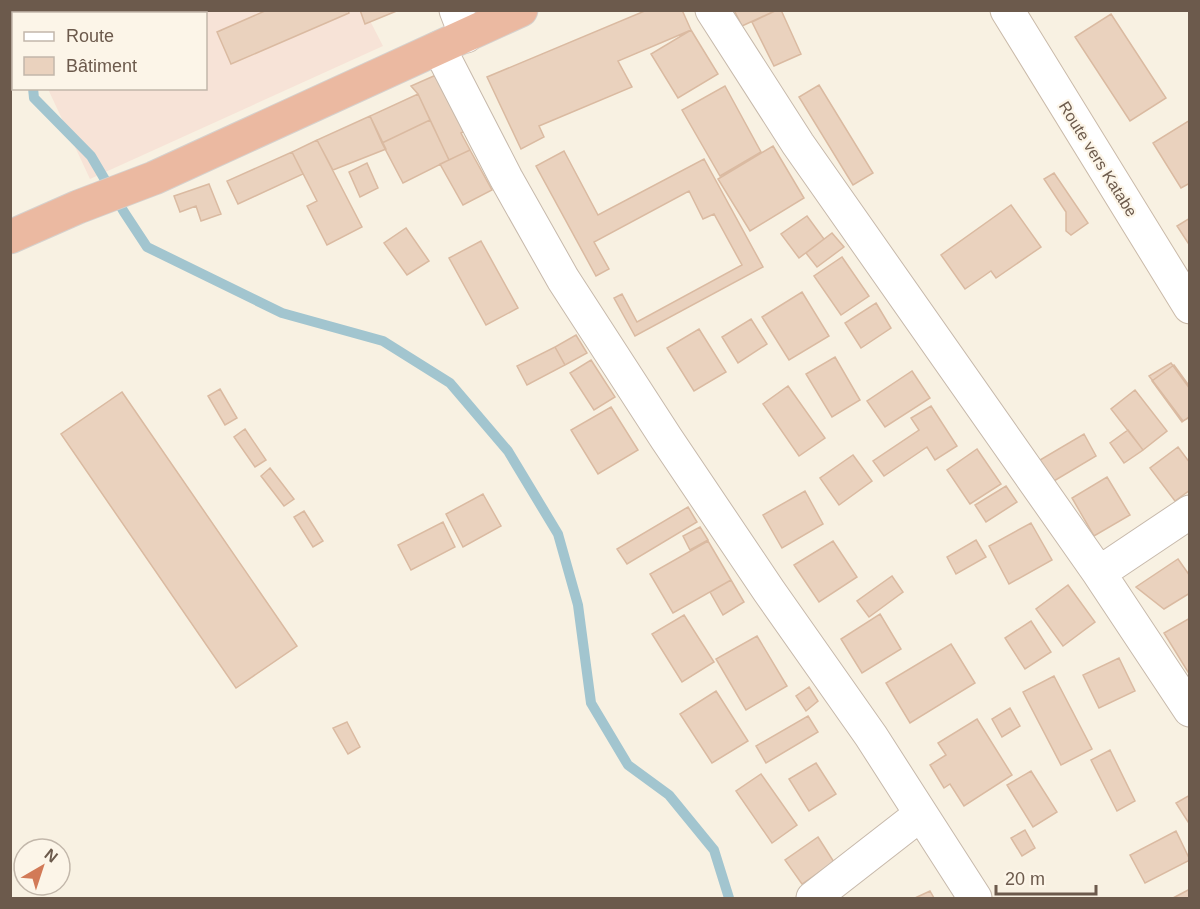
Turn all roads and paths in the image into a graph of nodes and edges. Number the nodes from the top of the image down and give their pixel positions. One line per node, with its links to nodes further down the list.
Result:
1 (521, 10): 4 (highway)
2 (712, 10): 8 (street)
3 (1007, 10): 6 (street, Route vers Katabe)
4 (454, 32): 5 (highway); 10 (street)
5 (12, 232)
6 (1190, 307)
7 (1190, 512): 8 (street)
8 (1099, 573): 9 (street)
9 (1190, 710)
10 (921, 814): 11 (street); 12 (street)
11 (813, 898)
12 (975, 898)

